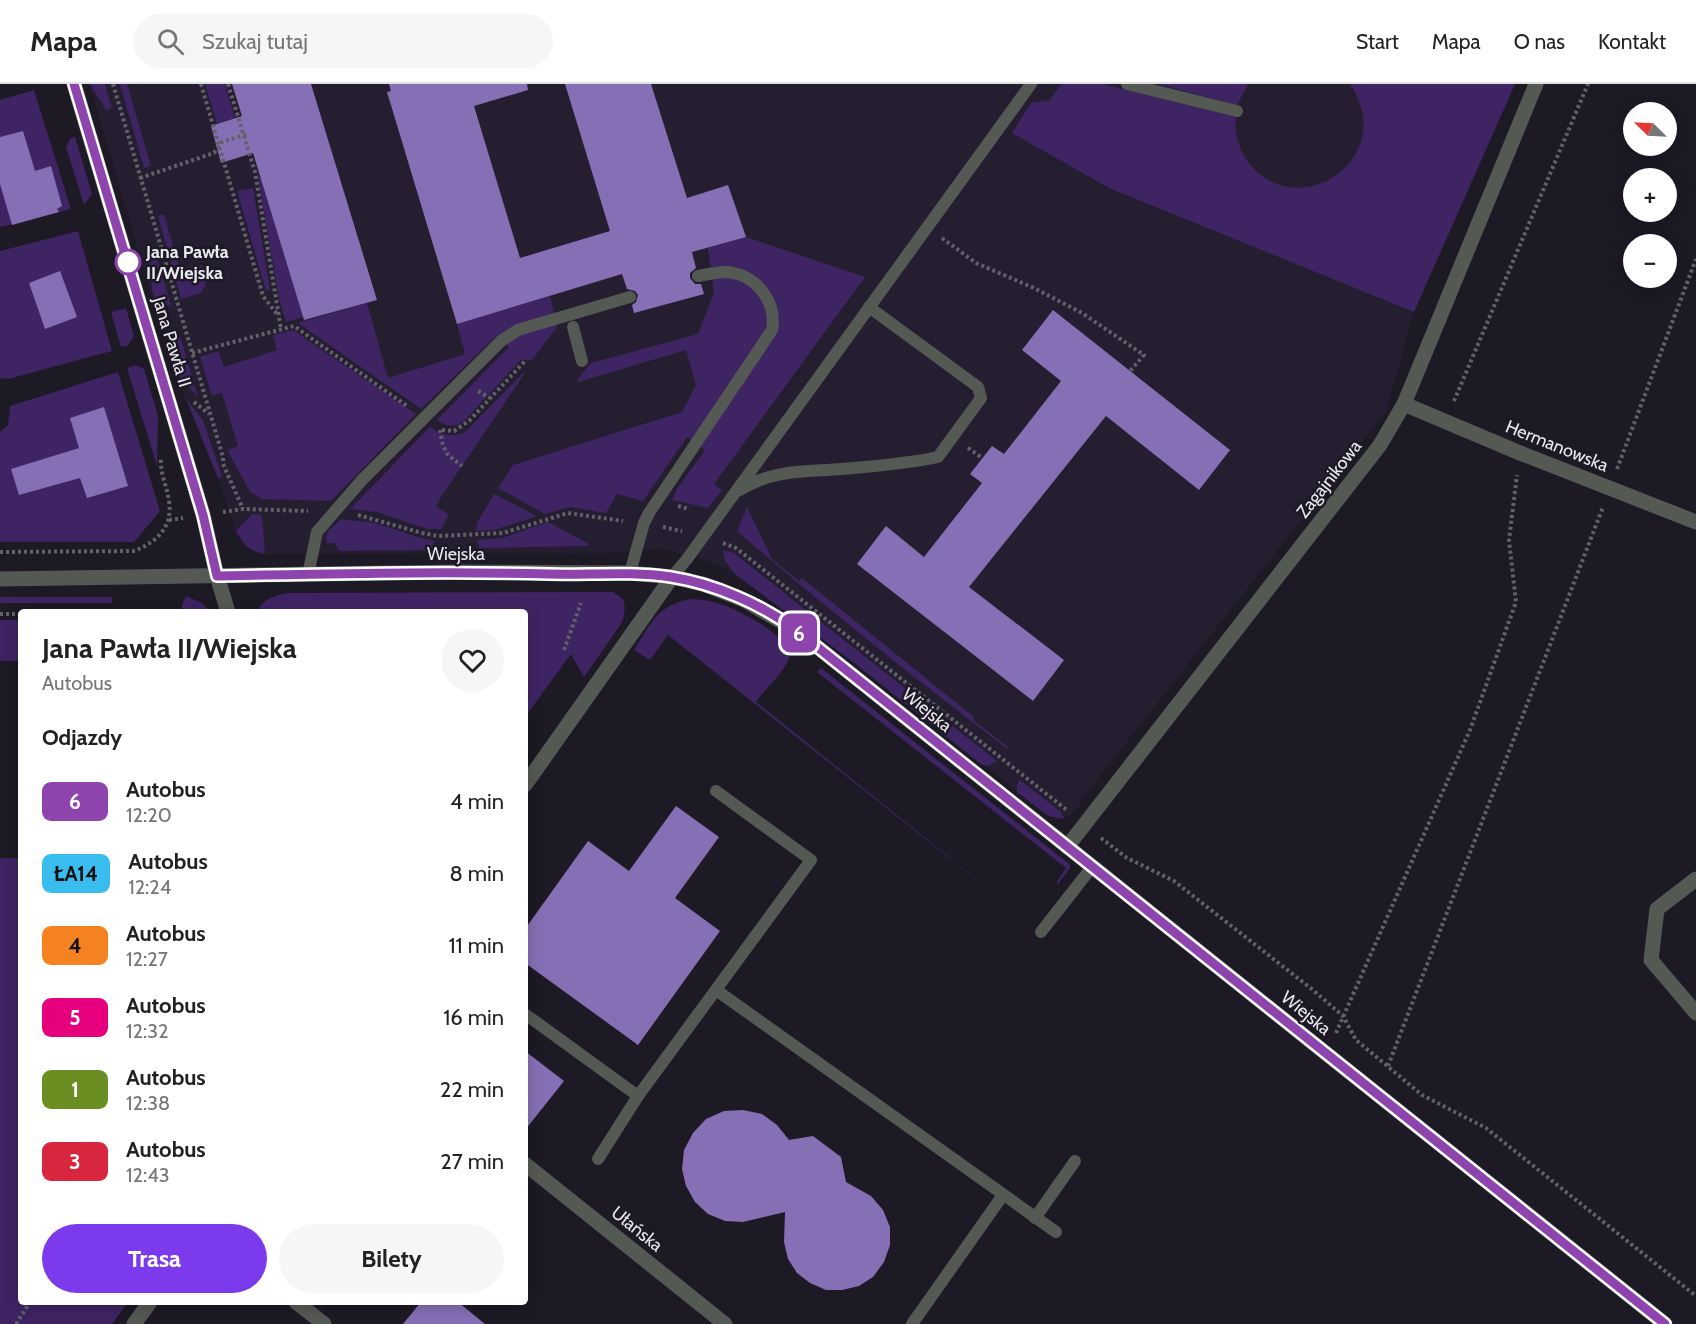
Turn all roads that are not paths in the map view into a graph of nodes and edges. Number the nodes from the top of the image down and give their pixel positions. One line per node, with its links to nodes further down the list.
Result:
1 (74, 84): 16 (street, Jana Pawła II)
2 (1031, 84): 8 (lane)
3 (1127, 84): 5 (lane)
4 (1536, 84): 11 (street, Zagajnikowa)
5 (1237, 111)
6 (698, 276): 14 (lane)
7 (630, 297): 15 (lane, bridge)
8 (869, 307): 12 (lane); 12 (lane)
9 (573, 327): 10 (lane)
10 (582, 361)
11 (1404, 404): 13 (street, Hermanowska); 22 (street, Zagajnikowa)
12 (734, 494): 17 (lane)
13 (1696, 522)
14 (630, 573): 15 (street, Wiejska); 17 (street, Wiejska)
15 (308, 575): 16 (street, Wiejska)
16 (217, 576): 18 (street, Wiejska); 19 (street, Jana Pawła II)
17 (672, 577): 20 (street); 22 (street, Wiejska)
18 (0, 579)
19 (227, 609)
20 (528, 780)
21 (716, 791): 26 (lane)
22 (1067, 847): 23 (street, Wiejska)
23 (1092, 867): 25 (lane); 42 (street, Wiejska)
24 (1696, 879): 27 (street)
25 (1041, 932)
26 (716, 990): 29 (lane); 33 (lane)
27 (1696, 1013)
28 (528, 1016): 29 (lane)
29 (638, 1096): 30 (lane)
30 (598, 1159)
31 (1075, 1161): 34 (lane)
32 (528, 1166): 40 (street, Ułańska)
33 (1003, 1195): 34 (lane); 41 (lane)
34 (1035, 1218): 35 (lane)
35 (1056, 1232)
36 (148, 1305): 38 (street)
37 (300, 1305): 39 (street)
38 (134, 1324)
39 (324, 1324)
40 (725, 1324)
41 (912, 1324)
42 (1665, 1324)

